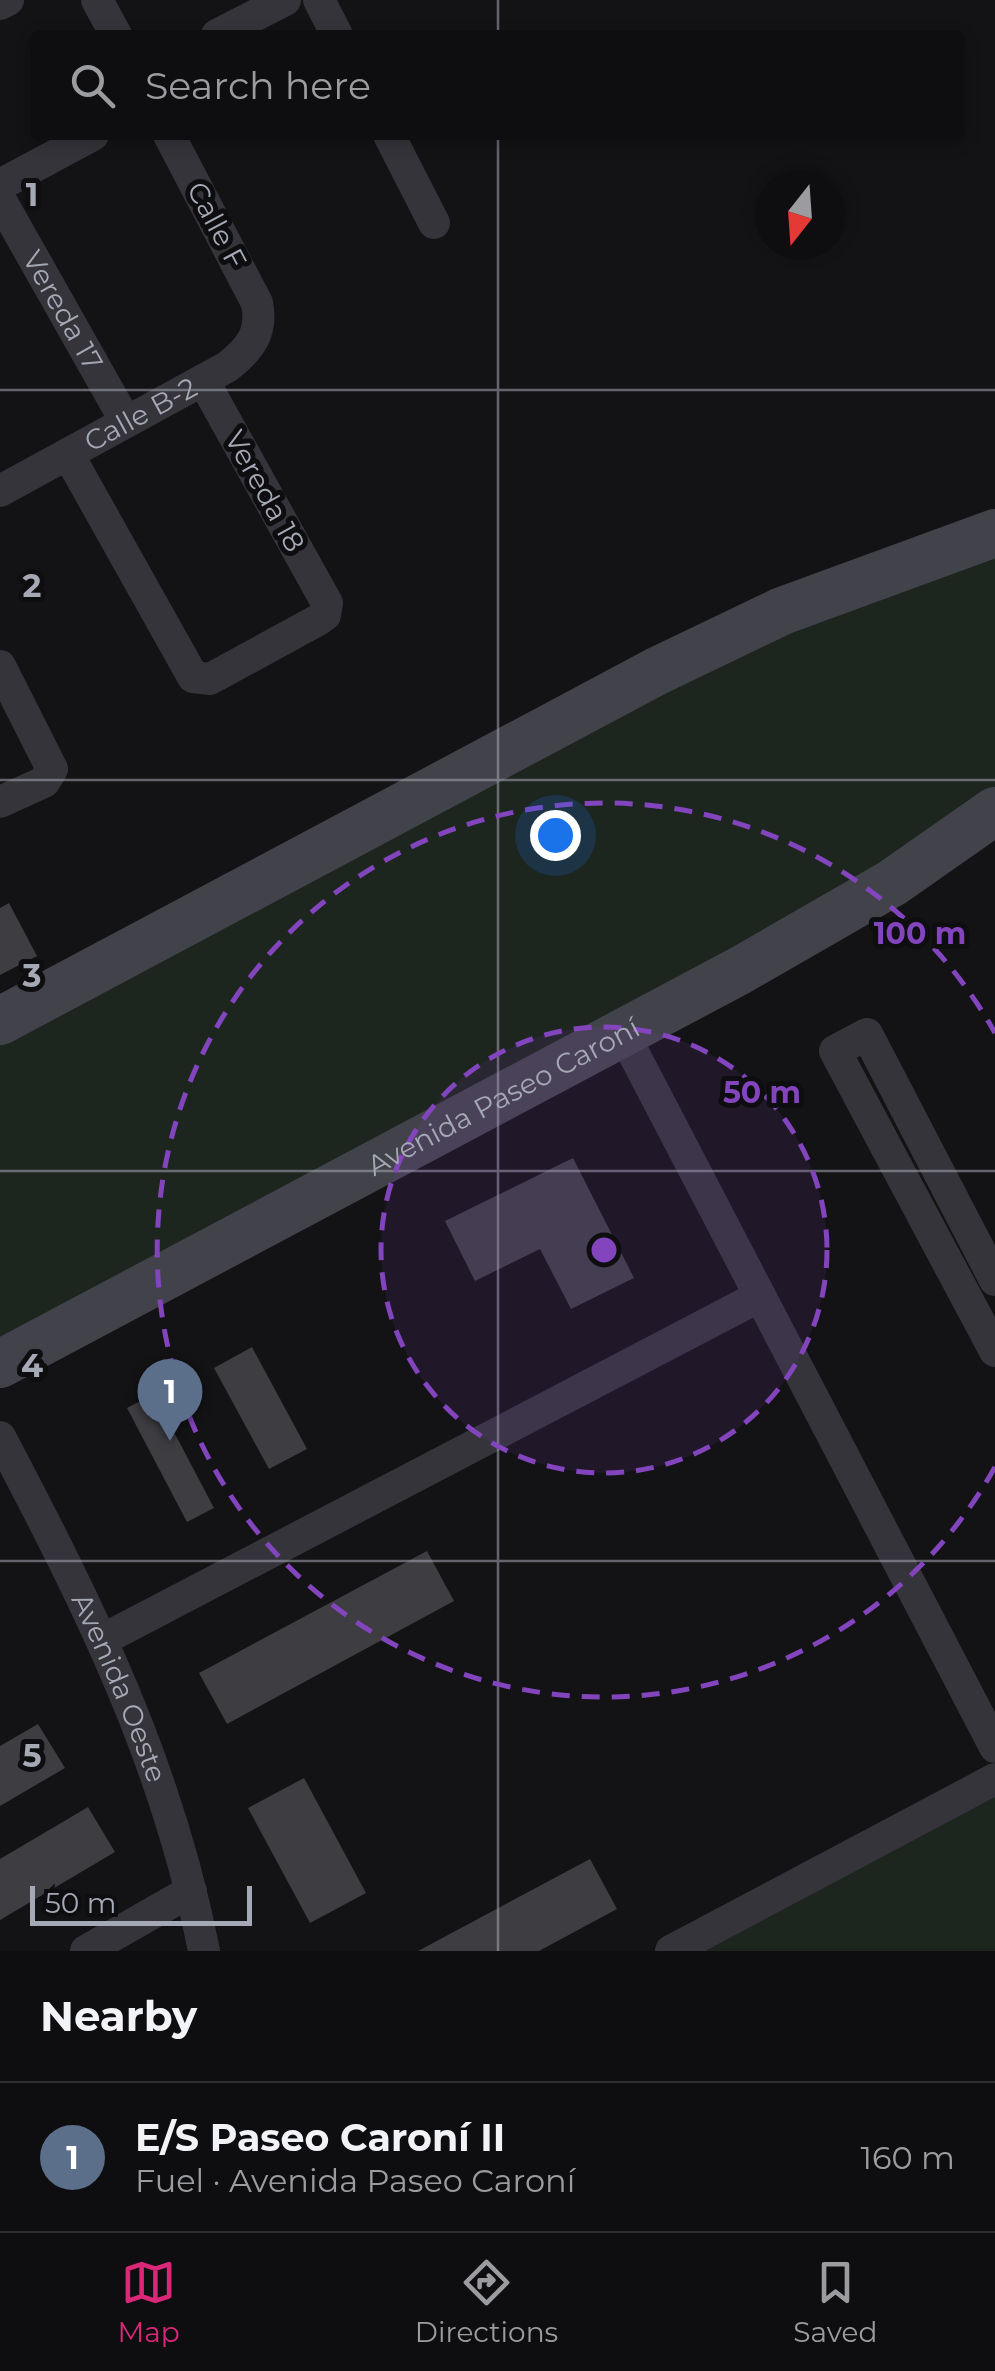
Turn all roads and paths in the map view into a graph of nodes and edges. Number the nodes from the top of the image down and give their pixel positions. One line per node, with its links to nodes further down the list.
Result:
1 (8, 0): 5 (street)
2 (98, 0): 6 (street)
3 (285, 0): 7 (street)
4 (319, 0): 8 (street)
5 (0, 4)
6 (113, 30)
7 (227, 30)
8 (334, 30)
9 (84, 140): 12 (street)
10 (173, 140): 15 (street, Calle F)
11 (391, 140): 14 (street)
12 (0, 185)
13 (0, 199): 17 (street, Vereda 17)
14 (434, 223)
15 (260, 317): 16 (street, Calle B-2)
16 (203, 380): 17 (street, Calle B-2); 18 (street, Vereda 18)
17 (126, 422): 18 (street, Calle B-2)
18 (68, 454): 19 (street, Calle B-2)
19 (0, 490)
20 (995, 533): 24 (street)
21 (0, 666): 22 (street)
22 (0, 802)
23 (995, 811): 25 (street, Avenida Paseo Caroní)
24 (0, 1021)
25 (624, 1033): 27 (street); 29 (street, Avenida Paseo Caroní)
26 (995, 1280): 28 (street)
27 (760, 1296): 31 (street); 32 (street)
28 (995, 1351)
29 (0, 1364)
30 (0, 1437): 31 (street, Avenida Oeste)
31 (104, 1639): 34 (street, Avenida Oeste)
32 (995, 1747)
33 (995, 1779): 37 (street)
34 (192, 1890): 35 (street); 36 (street, Avenida Oeste)
35 (86, 1951)
36 (204, 1951)
37 (670, 1951)

